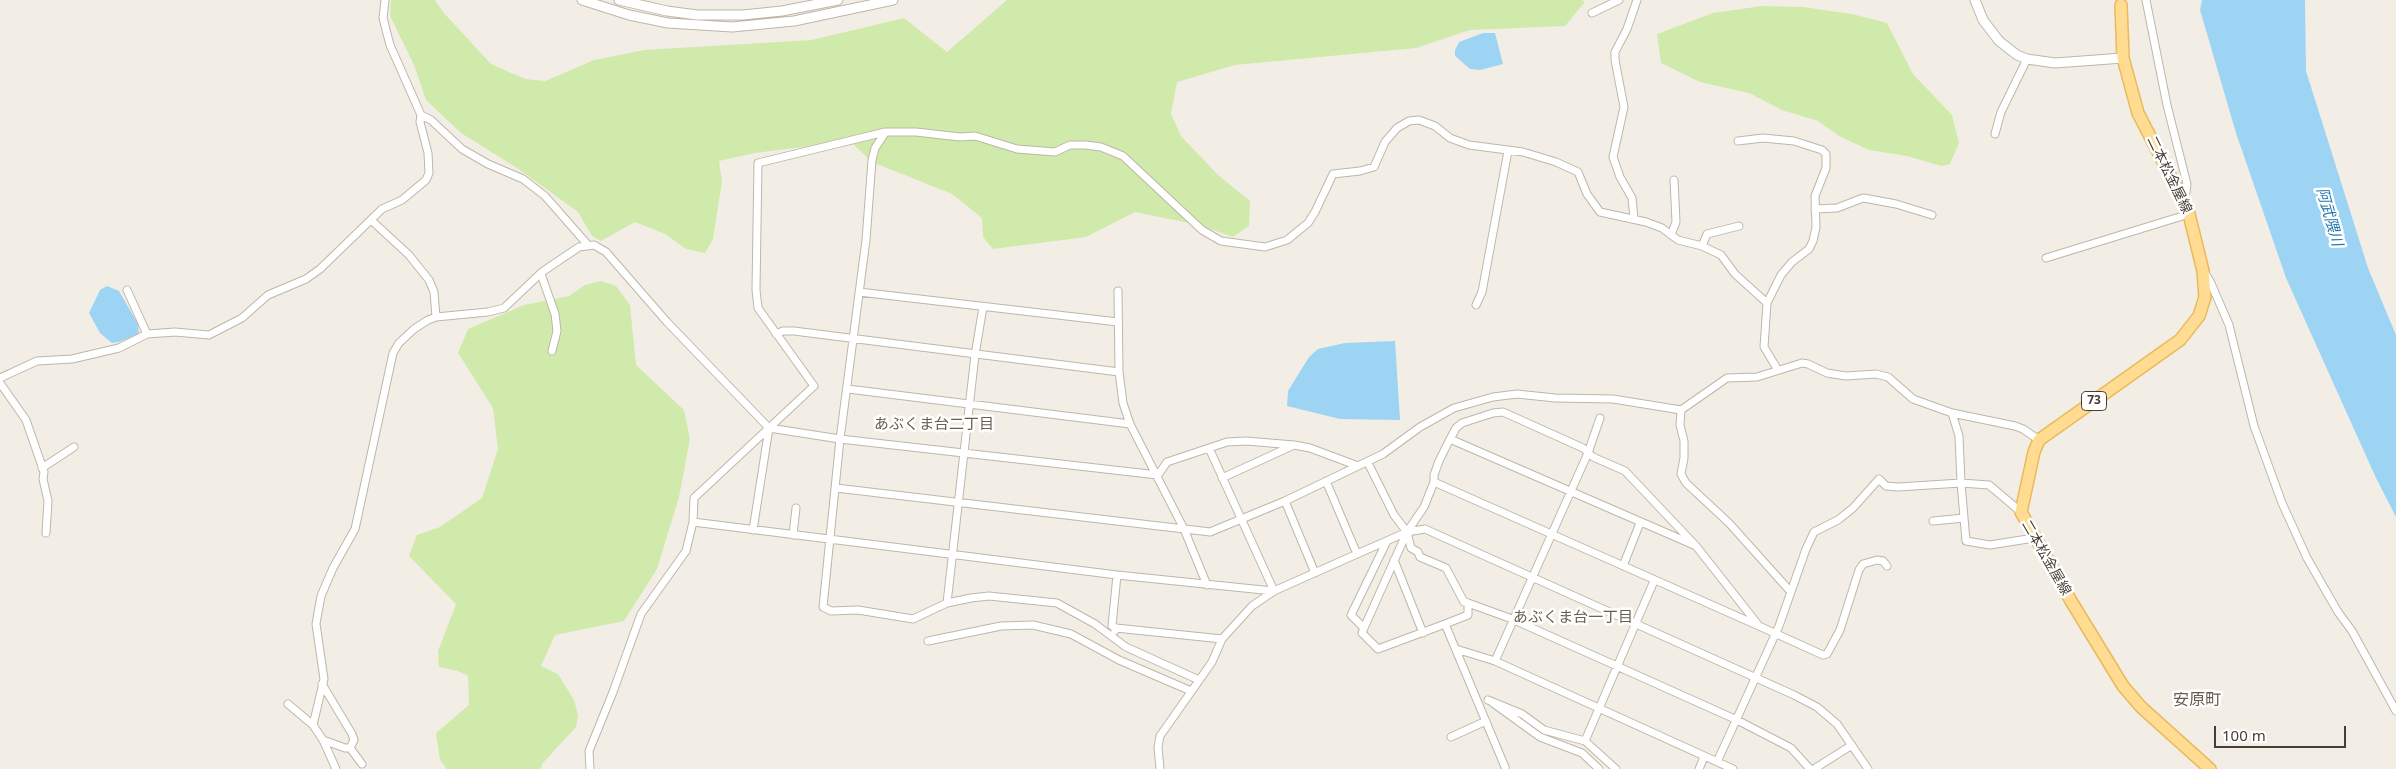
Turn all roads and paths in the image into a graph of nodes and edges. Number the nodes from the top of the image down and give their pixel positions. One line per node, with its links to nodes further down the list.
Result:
1 (385, 0): 14 (street)
2 (582, 0): 5 (street)
3 (619, 0): 4 (street)
4 (838, 0)
5 (893, 0)
6 (1619, 0): 11 (street)
7 (1637, 0): 24 (street)
8 (1975, 0): 13 (street)
9 (2146, 0): 20 (street)
10 (2121, 4): 12 (main road, 二本松金屋線 / 73)
11 (1592, 13)
12 (2123, 58): 13 (street); 20 (main road, 二本松金屋線 / 73)
13 (2027, 59): 16 (street)
14 (421, 115): 25 (street); 28 (street)
15 (885, 132): 18 (street); 35 (street); 42 (street)
16 (1995, 134)
17 (1738, 141): 21 (street)
18 (1508, 151): 24 (street); 37 (street)
19 (1674, 180): 27 (street)
20 (2181, 197): 22 (main road, 二本松金屋線 / 73)
21 (1816, 209): 23 (street); 36 (street)
22 (2189, 214): 30 (street); 31 (main road, 二本松金屋線 / 73)
23 (1932, 215)
24 (1634, 219): 27 (street)
25 (371, 220): 39 (street); 41 (street)
26 (1739, 226): 29 (street)
27 (1671, 235): 29 (street)
28 (588, 245): 32 (street); 56 (street)
29 (1702, 246): 36 (street)
30 (2046, 258)
31 (2203, 271): 59 (main road, 二本松金屋線 / 73); 128 (street)
32 (540, 274): 39 (street); 44 (street)
33 (127, 290): 41 (street)
34 (1118, 291): 40 (street)
35 (859, 292): 38 (street); 43 (street)
36 (1768, 302): 46 (street)
37 (1476, 305)
38 (983, 307): 40 (street); 45 (street)
39 (436, 317): 124 (street)
40 (1118, 322): 47 (street)
41 (147, 334): 48 (street)
42 (776, 334): 43 (street); 56 (street)
43 (853, 339): 45 (street); 50 (street)
44 (552, 350)
45 (975, 355): 47 (street); 51 (street)
46 (1778, 370): 52 (street); 53 (street)
47 (1119, 372): 55 (street)
48 (0, 378)
49 (0, 383): 67 (street)
50 (848, 389): 51 (street); 57 (street)
51 (969, 404): 55 (street); 64 (street)
52 (1681, 410): 65 (street); 105 (street)
53 (1952, 413): 59 (street); 72 (street)
54 (1600, 418): 63 (street)
55 (1130, 424): 68 (street)
56 (769, 428): 57 (street); 82 (street); 84 (street)
57 (840, 439): 64 (street); 73 (street)
58 (1450, 439): 63 (street); 71 (street); 74 (street)
59 (2039, 440): 78 (main road, 二本松金屋線)
60 (1294, 445): 62 (street); 66 (street); 69 (street)
61 (74, 447): 67 (street)
62 (1209, 448): 68 (street); 69 (street)
63 (1588, 453): 74 (street); 93 (street)
64 (965, 454): 68 (street); 76 (street)
65 (1368, 463): 66 (street); 86 (street)
66 (1358, 466): 70 (street)
67 (42, 468): 87 (street)
68 (1158, 475): 85 (street)
69 (1222, 478): 80 (street)
70 (1326, 481): 75 (street); 94 (street)
71 (1434, 482): 86 (street); 88 (street)
72 (1961, 483): 78 (street); 79 (street); 105 (street)
73 (836, 488): 76 (street); 91 (street)
74 (1569, 491): 83 (street); 88 (street)
75 (1284, 501): 80 (street); 99 (street)
76 (960, 502): 85 (street); 95 (street)
77 (796, 508): 89 (street)
78 (2020, 512): 90 (main road, 二本松金屋線)
79 (1964, 518): 81 (street); 90 (street)
80 (1241, 519): 85 (street); 104 (street)
81 (1933, 521)
82 (693, 522): 84 (street); 142 (street)
83 (1640, 524): 93 (street); 97 (street)
84 (753, 530): 89 (street)
85 (1184, 530): 103 (street)
86 (1407, 532): 92 (street); 96 (street); 101 (street); 107 (street)
87 (46, 533)
88 (1551, 534): 97 (street); 101 (street)
89 (793, 535): 91 (street)
90 (2034, 538): 150 (main road, 二本松金屋線)
91 (830, 540): 95 (street); 106 (street)
92 (1387, 541): 94 (street); 113 (street)
93 (1696, 546): 111 (street)
94 (1357, 554): 99 (street)
95 (953, 555): 100 (street); 106 (street)
96 (1394, 560): 113 (street); 114 (street)
97 (1623, 566): 102 (street)
98 (1887, 566): 115 (street)
99 (1315, 573): 104 (street)
100 (1117, 575): 103 (street); 112 (street)
101 (1532, 577): 108 (street); 109 (street)
102 (1654, 581): 109 (street); 111 (street)
103 (1207, 585): 104 (street)
104 (1274, 591): 117 (street)
105 (1790, 592): 115 (street)
106 (947, 603): 116 (street)
107 (1468, 603): 108 (street); 110 (street)
108 (1512, 619): 120 (street); 121 (street)
109 (1636, 623): 121 (street); 122 (street)
110 (1445, 624): 114 (street); 119 (street)
111 (1759, 626): 115 (street)
112 (1116, 628): 116 (street); 117 (street)
113 (1364, 628): 114 (street)
114 (1423, 633)
115 (1775, 634): 122 (street)
116 (1112, 636): 123 (street)
117 (1222, 639): 123 (street)
118 (928, 641): 125 (street)
119 (1456, 649): 120 (street); 130 (street)
120 (1495, 661): 127 (street)
121 (1616, 667): 127 (street); 129 (street)
122 (1756, 677): 129 (street); 135 (street)
123 (1199, 680): 125 (street)
124 (322, 684): 131 (street); 136 (street)
125 (1192, 690): 143 (street)
126 (288, 704): 131 (street)
127 (1597, 708): 134 (street); 137 (street)
128 (2396, 710)
129 (1737, 720): 138 (street); 148 (street)
130 (1486, 721): 132 (street); 140 (street)
131 (313, 725): 133 (street)
132 (1451, 737)
133 (323, 740): 136 (street); 141 (street)
134 (1585, 740): 144 (street); 145 (street)
135 (1852, 745): 148 (street); 149 (street)
136 (350, 748): 139 (street)
137 (1704, 757): 138 (street); 146 (street)
138 (1717, 762): 147 (street)
139 (362, 764)
140 (1505, 767)
141 (336, 769)
142 (590, 769)
143 (1160, 769)
144 (1599, 769)
145 (1616, 769)
146 (1699, 769)
147 (1733, 769)
148 (1812, 769)
149 (1868, 769)
150 (2210, 769)

